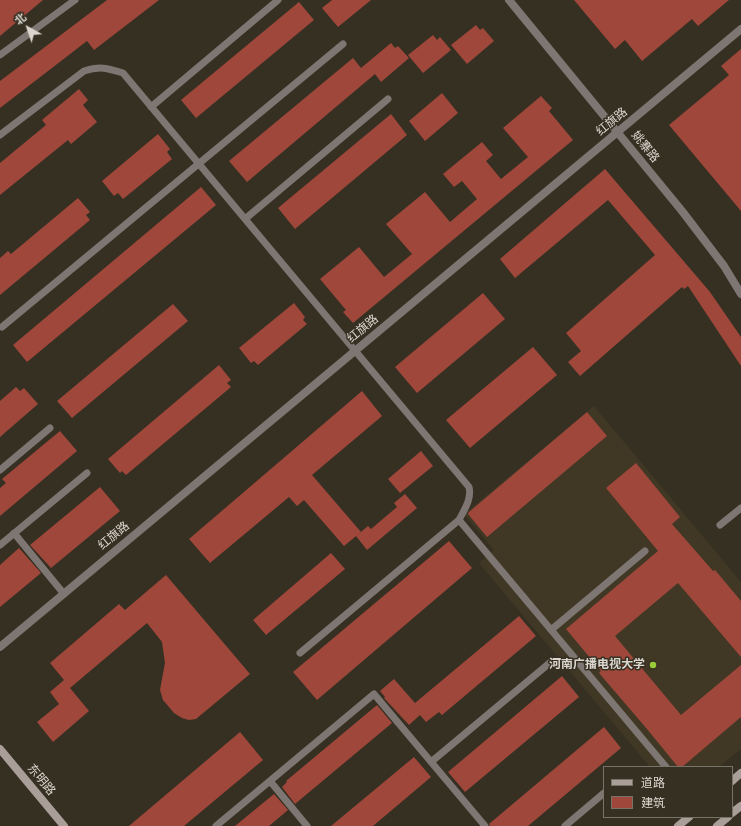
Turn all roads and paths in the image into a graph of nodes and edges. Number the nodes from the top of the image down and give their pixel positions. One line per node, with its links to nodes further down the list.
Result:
1 (75, 0): 6 (lane)
2 (278, 0): 8 (lane)
3 (509, 0): 9 (street, 姚寨路)
4 (741, 29): 9 (street, 红旗路)
5 (343, 44): 11 (lane)
6 (0, 54)
7 (388, 99): 12 (lane)
8 (151, 107): 10 (lane); 11 (lane)
9 (618, 133): 13 (street, 姚寨路); 15 (street, 红旗路)
10 (0, 135)
11 (199, 164): 12 (lane); 14 (lane)
12 (245, 219): 15 (lane)
13 (741, 294)
14 (2, 327)
15 (356, 351): 20 (lane); 25 (street, 红旗路)
16 (50, 428): 17 (lane)
17 (0, 470)
18 (87, 473): 22 (lane)
19 (741, 508): 21 (lane)
20 (459, 520): 26 (lane); 28 (lane)
21 (720, 525)
22 (14, 534): 23 (lane); 25 (lane)
23 (0, 545)
24 (645, 551): 26 (lane)
25 (64, 594): 27 (street, 红旗路)
26 (551, 630): 32 (lane)
27 (0, 647)
28 (300, 653)
29 (552, 661): 31 (lane)
30 (0, 750): 41 (street, 东明路)
31 (431, 762): 35 (lane); 44 (lane)
32 (665, 766)
33 (741, 773): 34 (street)
34 (733, 780)
35 (270, 781): 42 (lane); 43 (lane)
36 (603, 794): 45 (lane)
37 (741, 806): 38 (street)
38 (733, 813)
39 (688, 818): 46 (street)
40 (727, 818): 47 (street)
41 (64, 826)
42 (216, 826)
43 (307, 826)
44 (485, 826)
45 (564, 826)
46 (678, 826)
47 (717, 826)

